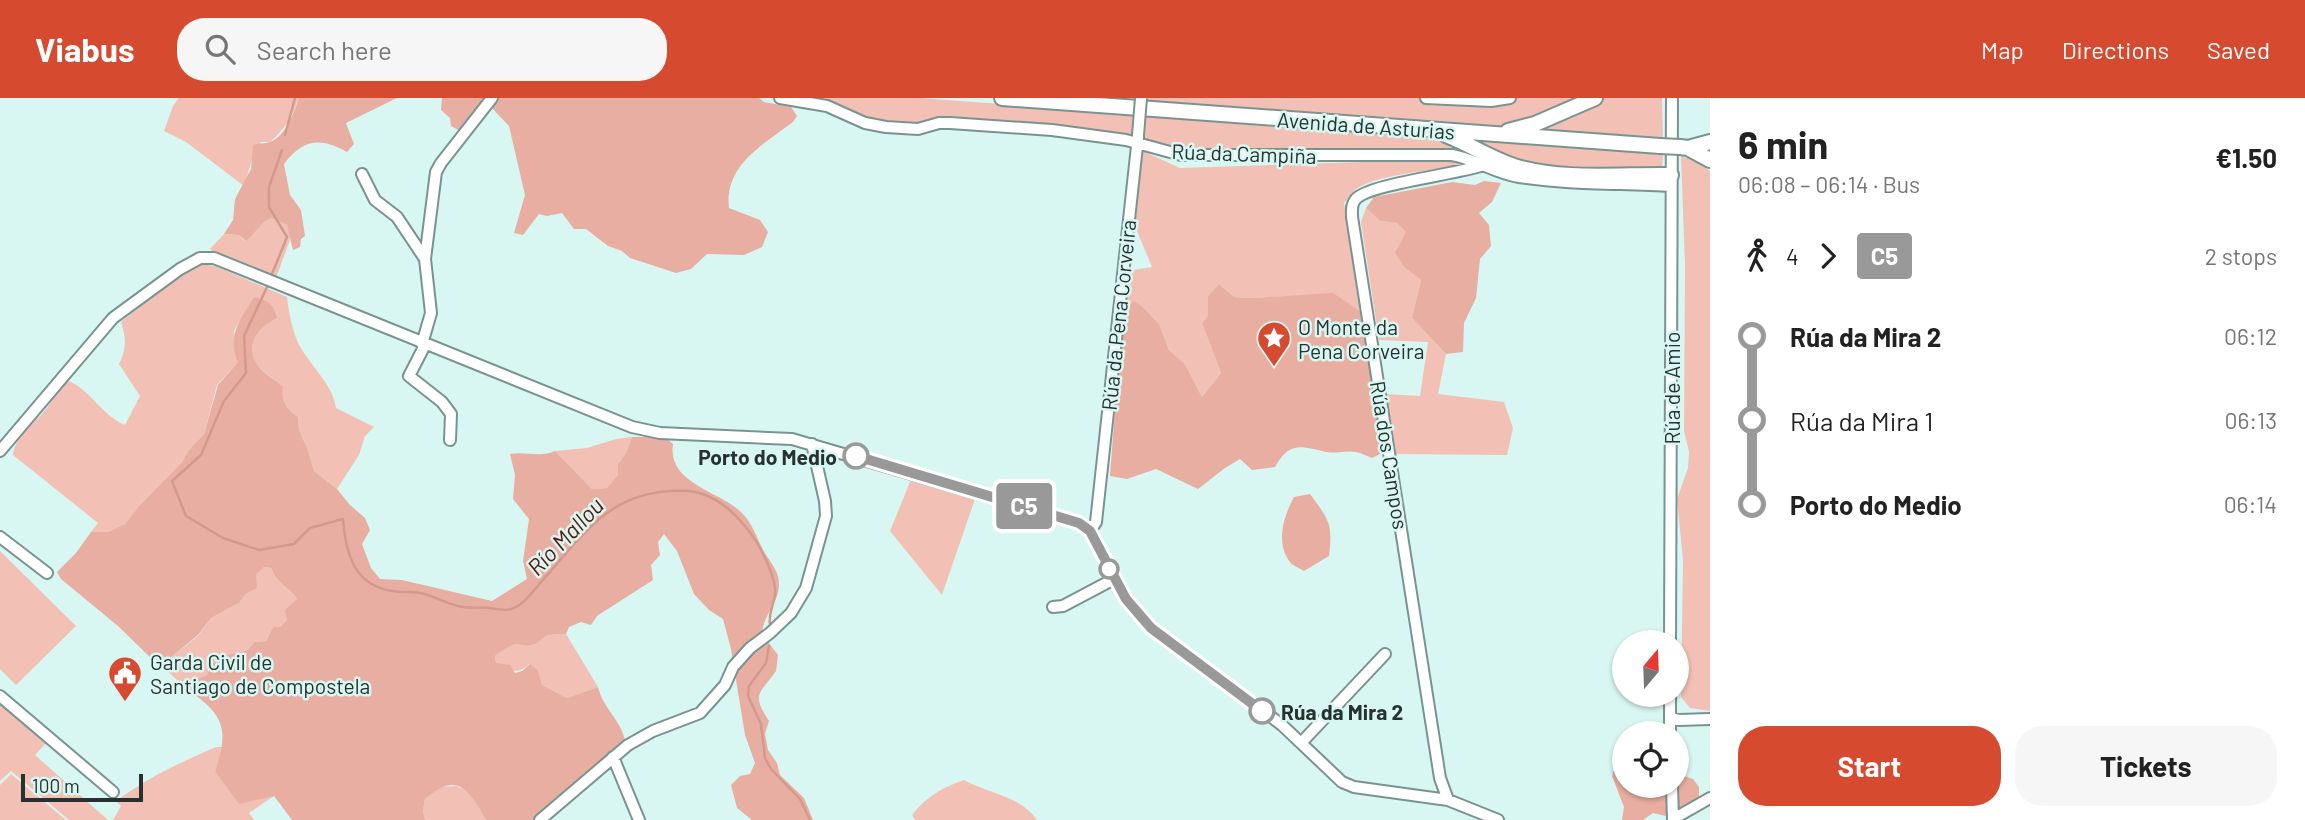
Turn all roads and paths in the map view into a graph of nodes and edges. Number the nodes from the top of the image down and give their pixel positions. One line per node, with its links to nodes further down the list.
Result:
1 (492, 98): 18 (street)
2 (780, 98): 11 (street, Rúa da Campiña)
3 (1002, 98): 9 (main road, Avenida de Asturias)
4 (1141, 98): 11 (street, Rúa da Pena Corveira, bridge)
5 (1426, 98): 6 (street)
6 (1510, 98)
7 (1595, 98): 10 (main road)
8 (1670, 99): 17 (street, Rúa de Amio)
9 (1434, 130): 10 (main road, Avenida de Asturias); 17 (main road)
10 (1486, 133): 13 (main road, Avenida de Asturias, bridge)
11 (1138, 138): 15 (street, Rúa da Campiña); 23 (street, Rúa da Pena Corveira)
12 (1710, 142): 13 (main road)
13 (1684, 148): 14 (main road)
14 (1710, 160)
15 (1483, 165): 17 (street, Rúa da Campiña); 43 (street, Rúa dos Campos)
16 (362, 174): 18 (street)
17 (1671, 180): 28 (street, Rúa de Amio)
18 (425, 259): 19 (street)
19 (423, 345): 20 (street); 21 (street); 22 (street)
20 (450, 440)
21 (812, 444): 23 (street); 39 (street)
22 (0, 452)
23 (1090, 531): 26 (street)
24 (0, 537): 25 (street)
25 (47, 573)
26 (1114, 579): 27 (street); 38 (street)
27 (1053, 607)
28 (1670, 630)
29 (1385, 654): 38 (street)
30 (0, 696): 40 (street)
31 (1671, 707): 33 (street)
32 (1678, 707): 34 (street)
33 (1671, 717): 34 (street); 36 (street)
34 (1693, 719): 35 (street); 37 (street)
35 (1710, 719)
36 (1671, 721)
37 (1689, 721)
38 (1301, 743): 43 (street)
39 (613, 757): 44 (street); 45 (street)
40 (113, 792)
41 (1672, 798): 47 (street)
42 (1710, 798): 47 (street)
43 (1448, 800): 46 (street)
44 (540, 820)
45 (639, 820)
46 (1498, 820)
47 (1673, 820)

